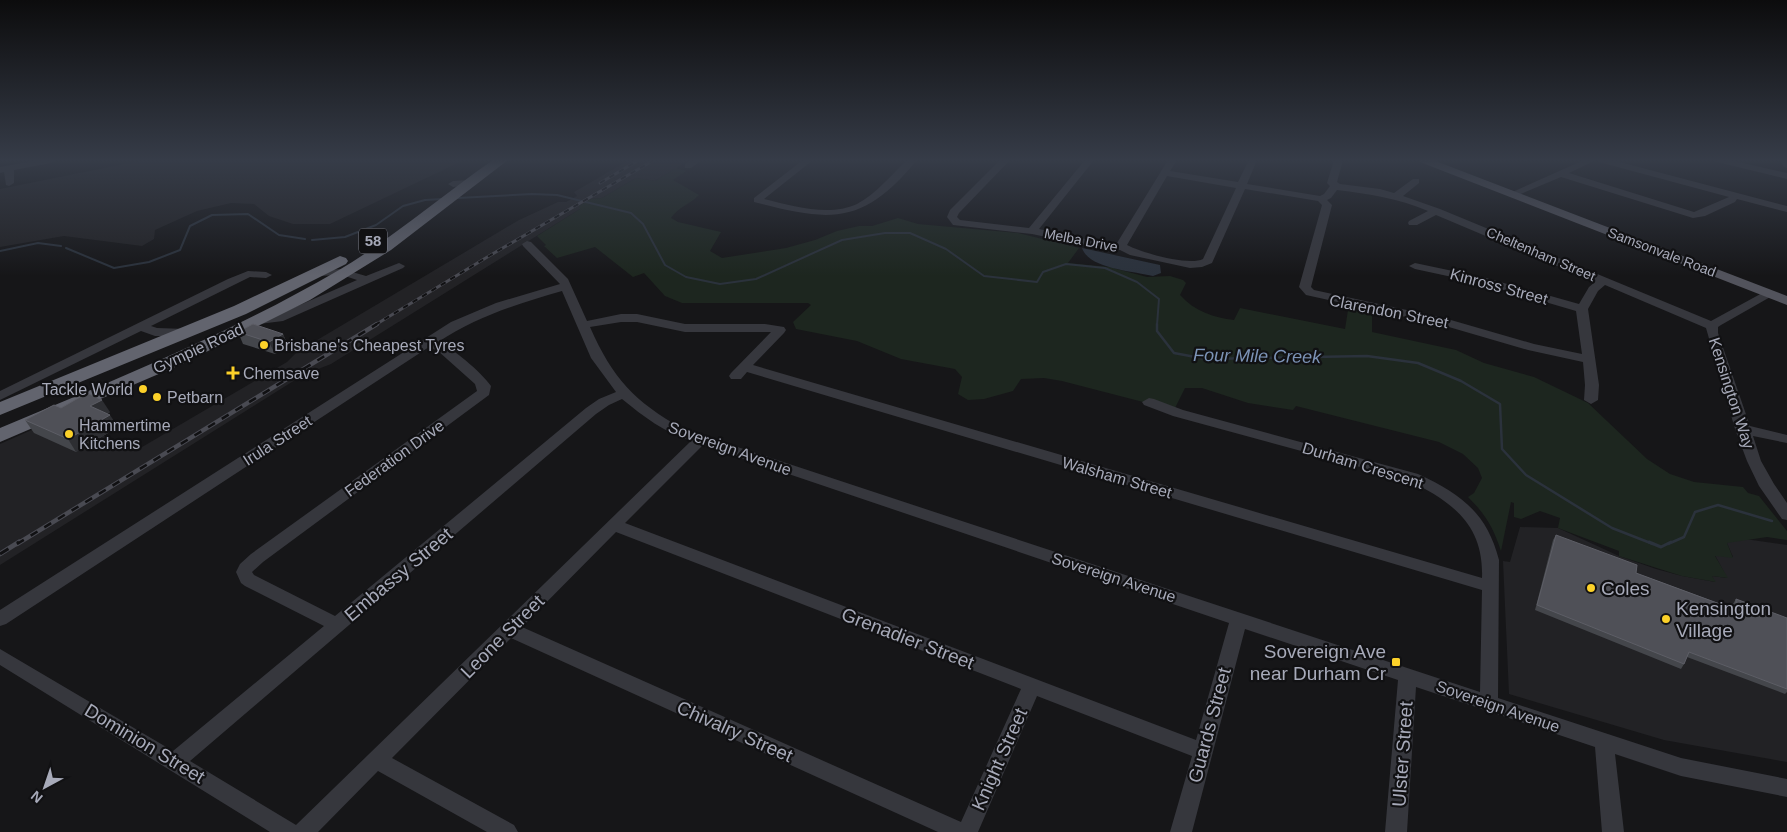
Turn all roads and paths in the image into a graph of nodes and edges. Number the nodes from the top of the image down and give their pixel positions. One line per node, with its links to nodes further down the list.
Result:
1 (440, 199): 24 (highway, Gympie Road / 58)
2 (441, 199): 23 (highway, Gympie Road / 58)
3 (758, 199): 4 (street)
4 (869, 199)
5 (967, 199): 18 (street, Melba Drive)
6 (1058, 199): 18 (street)
7 (1149, 199): 20 (street)
8 (1236, 199): 20 (street, Melba Drive)
9 (1321, 199): 38 (street, Clarendon Street)
10 (1404, 199): 16 (street, Cheltenham Street)
11 (1525, 199): 29 (main road, Samsonvale Road)
12 (1641, 199): 13 (street)
13 (1733, 199)
14 (1746, 199): 15 (street)
15 (1787, 209)
16 (1436, 211): 17 (street); 27 (street, Cheltenham Street)
17 (1413, 223)
18 (1032, 231): 20 (street, Melba Drive)
19 (527, 244): 28 (street, Sovereign Avenue)
20 (1122, 247)
21 (399, 266): 26 (street, Gympie Road)
22 (1415, 266): 31 (street, Kinross Street)
23 (346, 272): 24 (street, Gympie Road); 26 (street, Gympie Road); 32 (highway, Gympie Road / 58)
24 (317, 273): 36 (highway, Gympie Road / 58)
25 (266, 275): 34 (street)
26 (365, 280): 32 (street, Gympie Road)
27 (1603, 281): 31 (street); 35 (street, Cheltenham Street)
28 (566, 286): 33 (street, Sovereign Avenue); 37 (street, Irula Street)
29 (1768, 294): 30 (main road, Samsonvale Road); 35 (street, Kensington Way)
30 (1787, 301)
31 (1582, 308): 38 (street)
32 (259, 320): 45 (highway, Gympie Road / 58)
33 (583, 325): 39 (street, Sovereign Avenue); 50 (street, Walsham Street)
34 (141, 326): 36 (street, Gympie Road); 40 (street)
35 (1712, 326): 44 (street, Kensington Way)
36 (152, 339): 43 (highway, Gympie Road / 58)
37 (428, 342): 51 (street, Irula Street); 53 (street, Federation Drive)
38 (1588, 359): 41 (street)
39 (624, 394): 47 (street, Sovereign Avenue); 53 (street, Embassy Street)
40 (0, 396)
41 (1591, 400)
42 (1149, 402): 50 (street, Durham Crescent)
43 (0, 409)
44 (1742, 428): 46 (street); 48 (street, Kensington Way)
45 (0, 436)
46 (1787, 439)
47 (700, 440): 49 (street, Leone Street); 52 (street, Sovereign Avenue)
48 (1786, 513)
49 (614, 525): 54 (street, Leone Street); 57 (street, Grenadier Street)
50 (1490, 586): 58 (street, Durham Crescent)
51 (0, 619)
52 (1239, 619): 56 (street, Sovereign Avenue); 60 (street, Guards Street)
53 (338, 624): 62 (street, Embassy Street)
54 (509, 629): 61 (street, Leone Street); 67 (street, Chivalry Street)
55 (0, 656): 62 (street, Dominion Street)
56 (1408, 676): 58 (street, Sovereign Avenue); 70 (street, Ulster Street)
57 (1032, 685): 60 (street, Grenadier Street); 68 (street, Knight Street)
58 (1489, 703): 59 (street, Sovereign Avenue)
59 (1604, 742): 63 (street, Sovereign Avenue); 71 (street)
60 (1202, 751): 69 (street, Guards Street)
61 (376, 760): 65 (street, Leone Street); 66 (street)
62 (175, 761): 64 (street, Dominion Street)
63 (1787, 788)
64 (289, 832)
65 (303, 832)
66 (507, 832)
67 (961, 832)
68 (967, 832)
69 (1181, 832)
70 (1396, 832)
71 (1613, 832)

